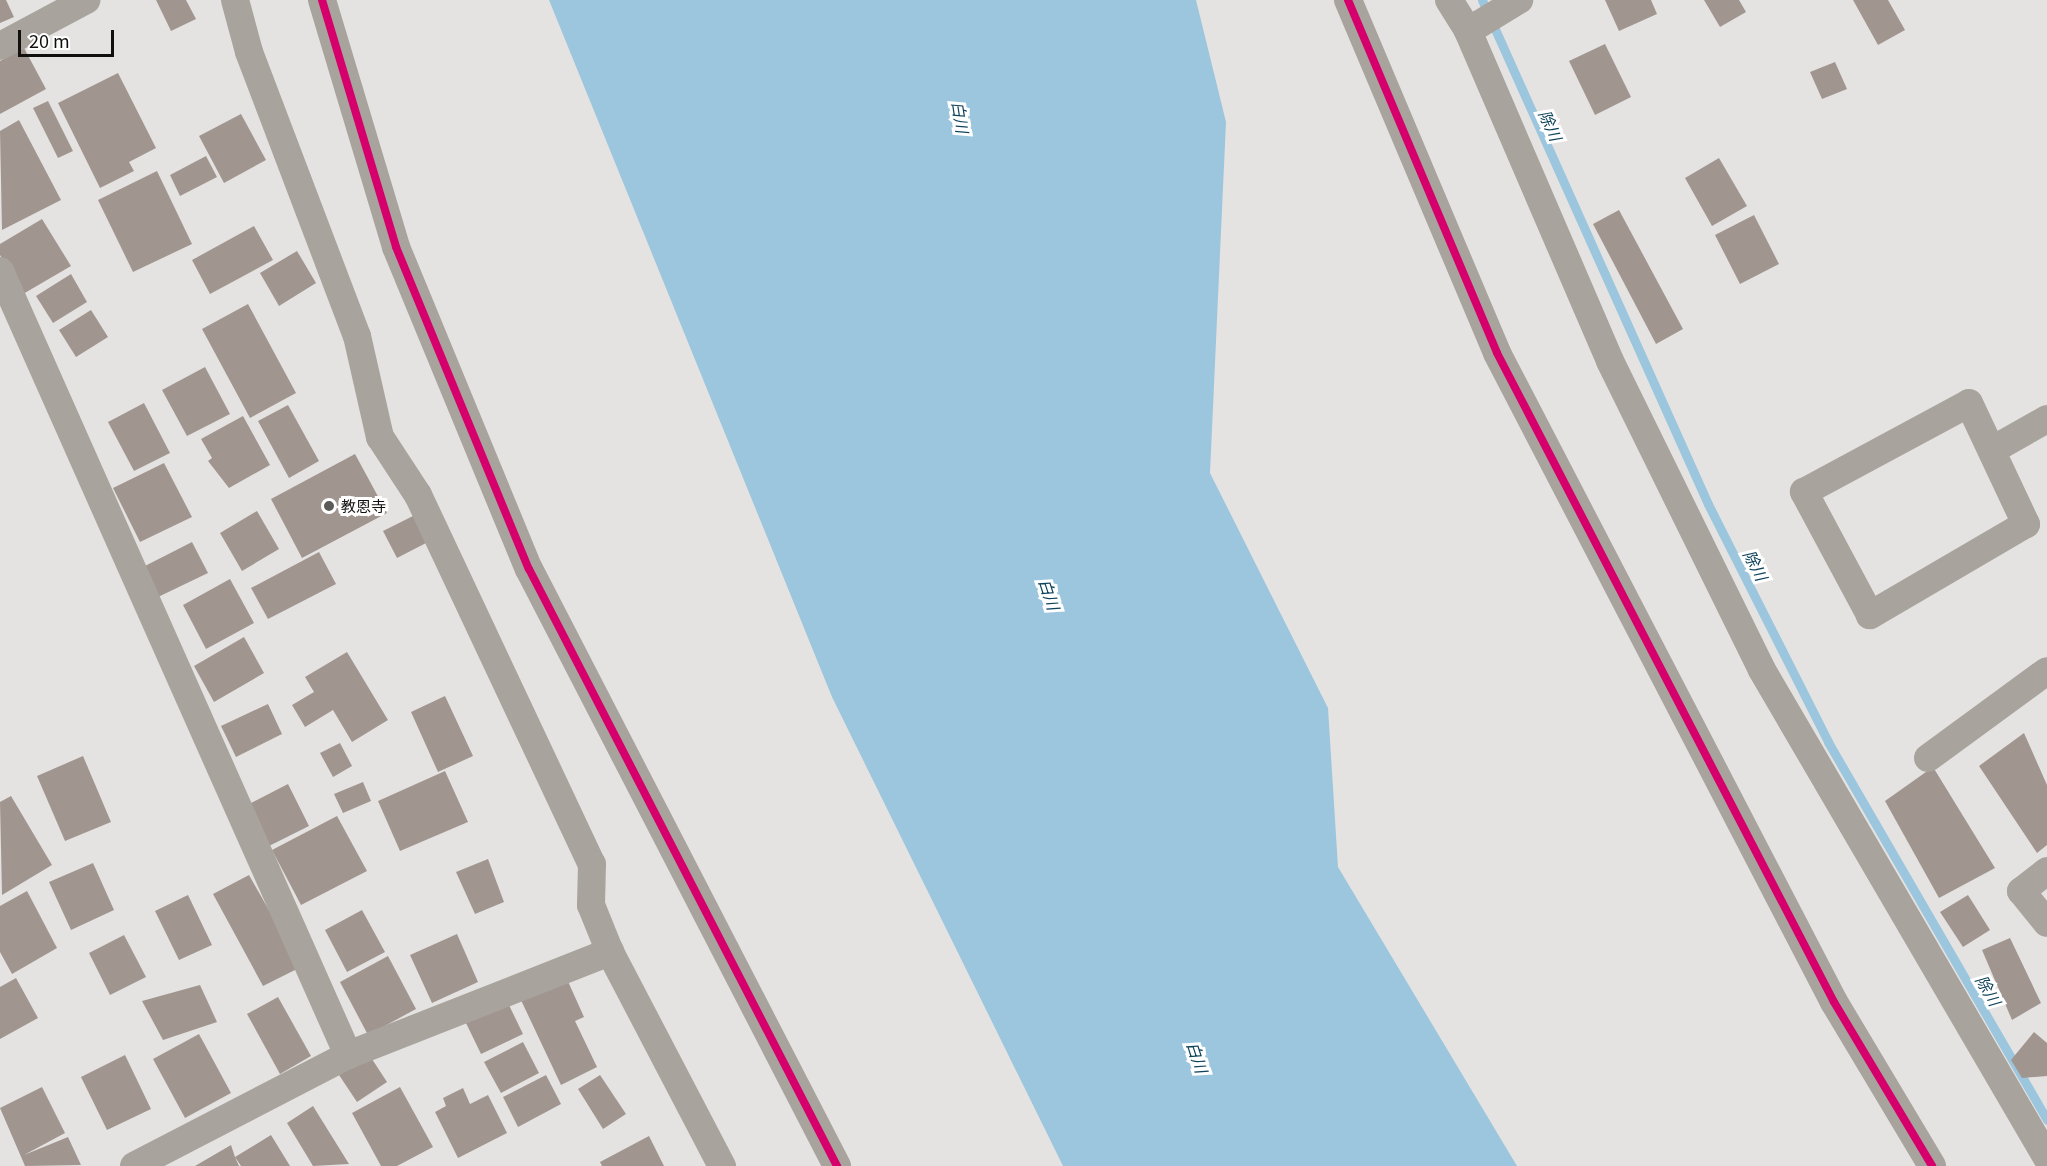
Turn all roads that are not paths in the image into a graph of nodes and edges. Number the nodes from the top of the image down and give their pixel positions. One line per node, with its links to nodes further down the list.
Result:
1 (86, 0): 8 (street)
2 (235, 0): 16 (street)
3 (322, 0): 21 (street)
4 (1348, 0): 22 (street)
5 (1449, 0): 7 (street)
6 (1519, 0): 7 (street)
7 (1468, 31): 18 (street)
8 (0, 46)
9 (0, 271): 17 (street)
10 (2047, 419): 11 (street)
11 (1994, 449): 11 (street)
12 (2047, 671): 13 (street)
13 (1928, 758)
14 (2047, 871): 15 (street)
15 (2047, 923)
16 (610, 952): 17 (street); 20 (street)
17 (348, 1055): 19 (street)
18 (2047, 1158)
19 (134, 1166)
20 (722, 1166)
21 (837, 1166)
22 (1932, 1166)

